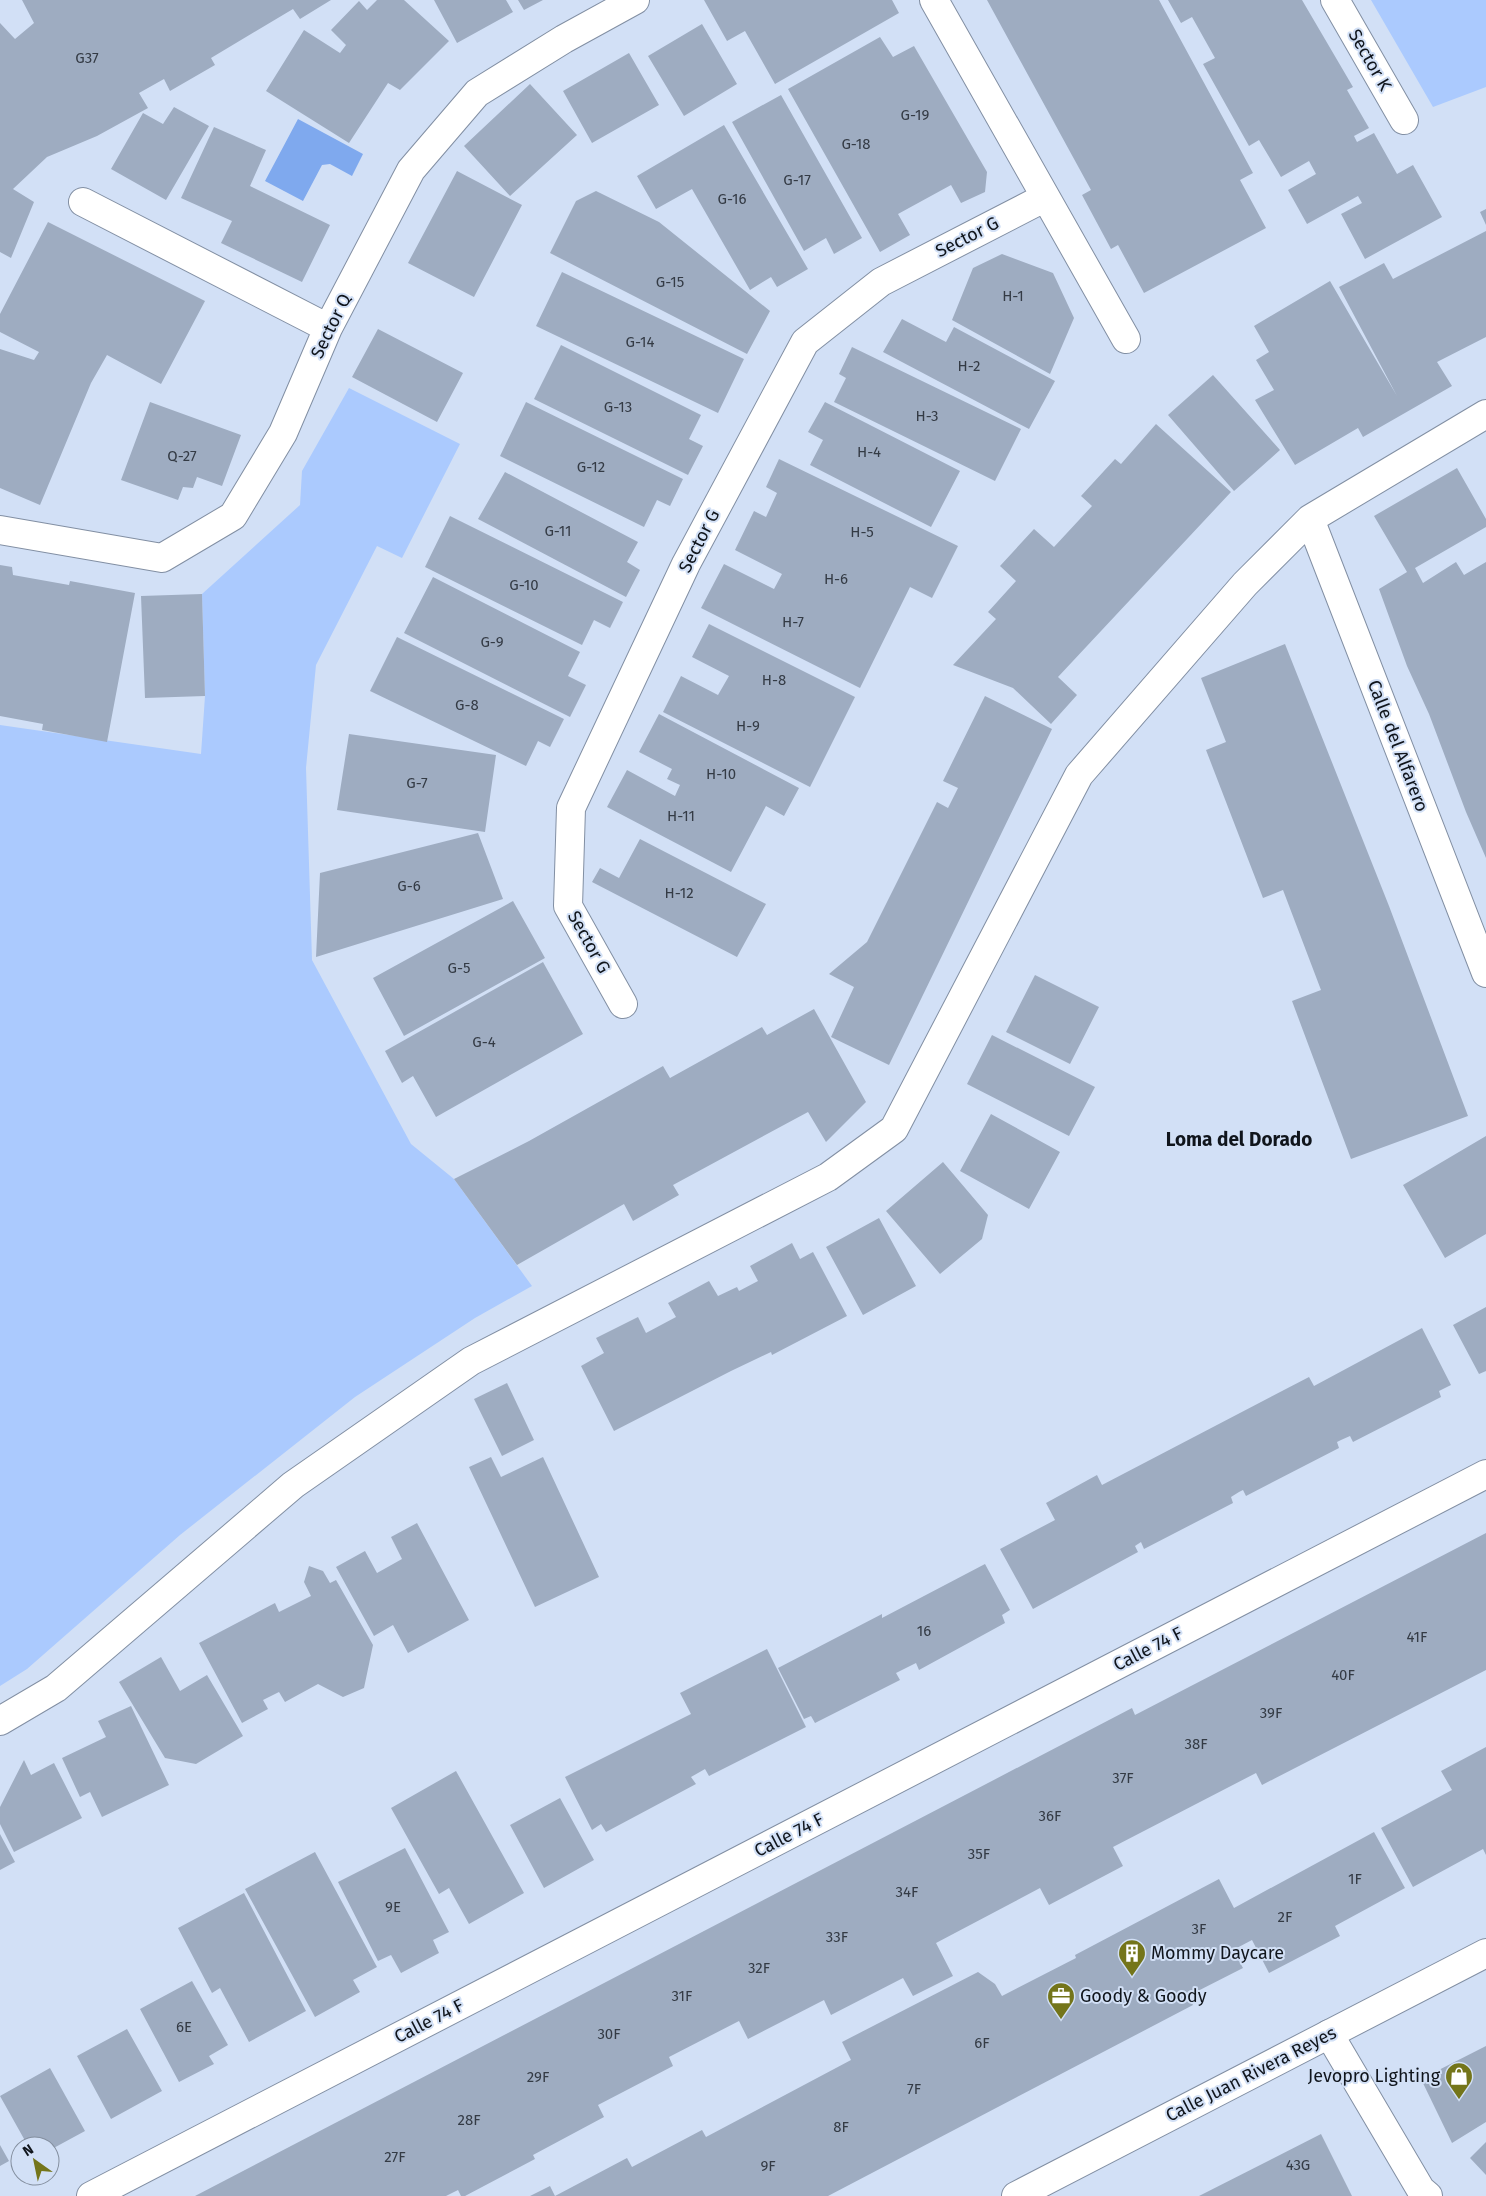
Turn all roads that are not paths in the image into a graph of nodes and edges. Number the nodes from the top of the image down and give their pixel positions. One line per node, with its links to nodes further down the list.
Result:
1 (635, 0): 7 (street, Sector Q)
2 (934, 0): 5 (street)
3 (1335, 0): 4 (street, Sector K)
4 (1404, 120)
5 (1044, 198): 8 (street); 13 (street, Sector G)
6 (83, 202): 7 (street)
7 (328, 328): 11 (street, Sector Q)
8 (1126, 339)
9 (1486, 414): 10 (street)
10 (1310, 518): 12 (street, Calle del Alfarero); 15 (street)
11 (0, 530)
12 (1486, 972)
13 (623, 1004)
14 (1486, 1474): 18 (street, Calle 74 F)
15 (0, 1721)
16 (1486, 1953): 17 (street, Calle Juan Rivera Reyes)
17 (1329, 2034): 19 (street, Calle Juan Rivera Reyes); 20 (street)
18 (91, 2196)
19 (1016, 2196)
20 (1428, 2196)

